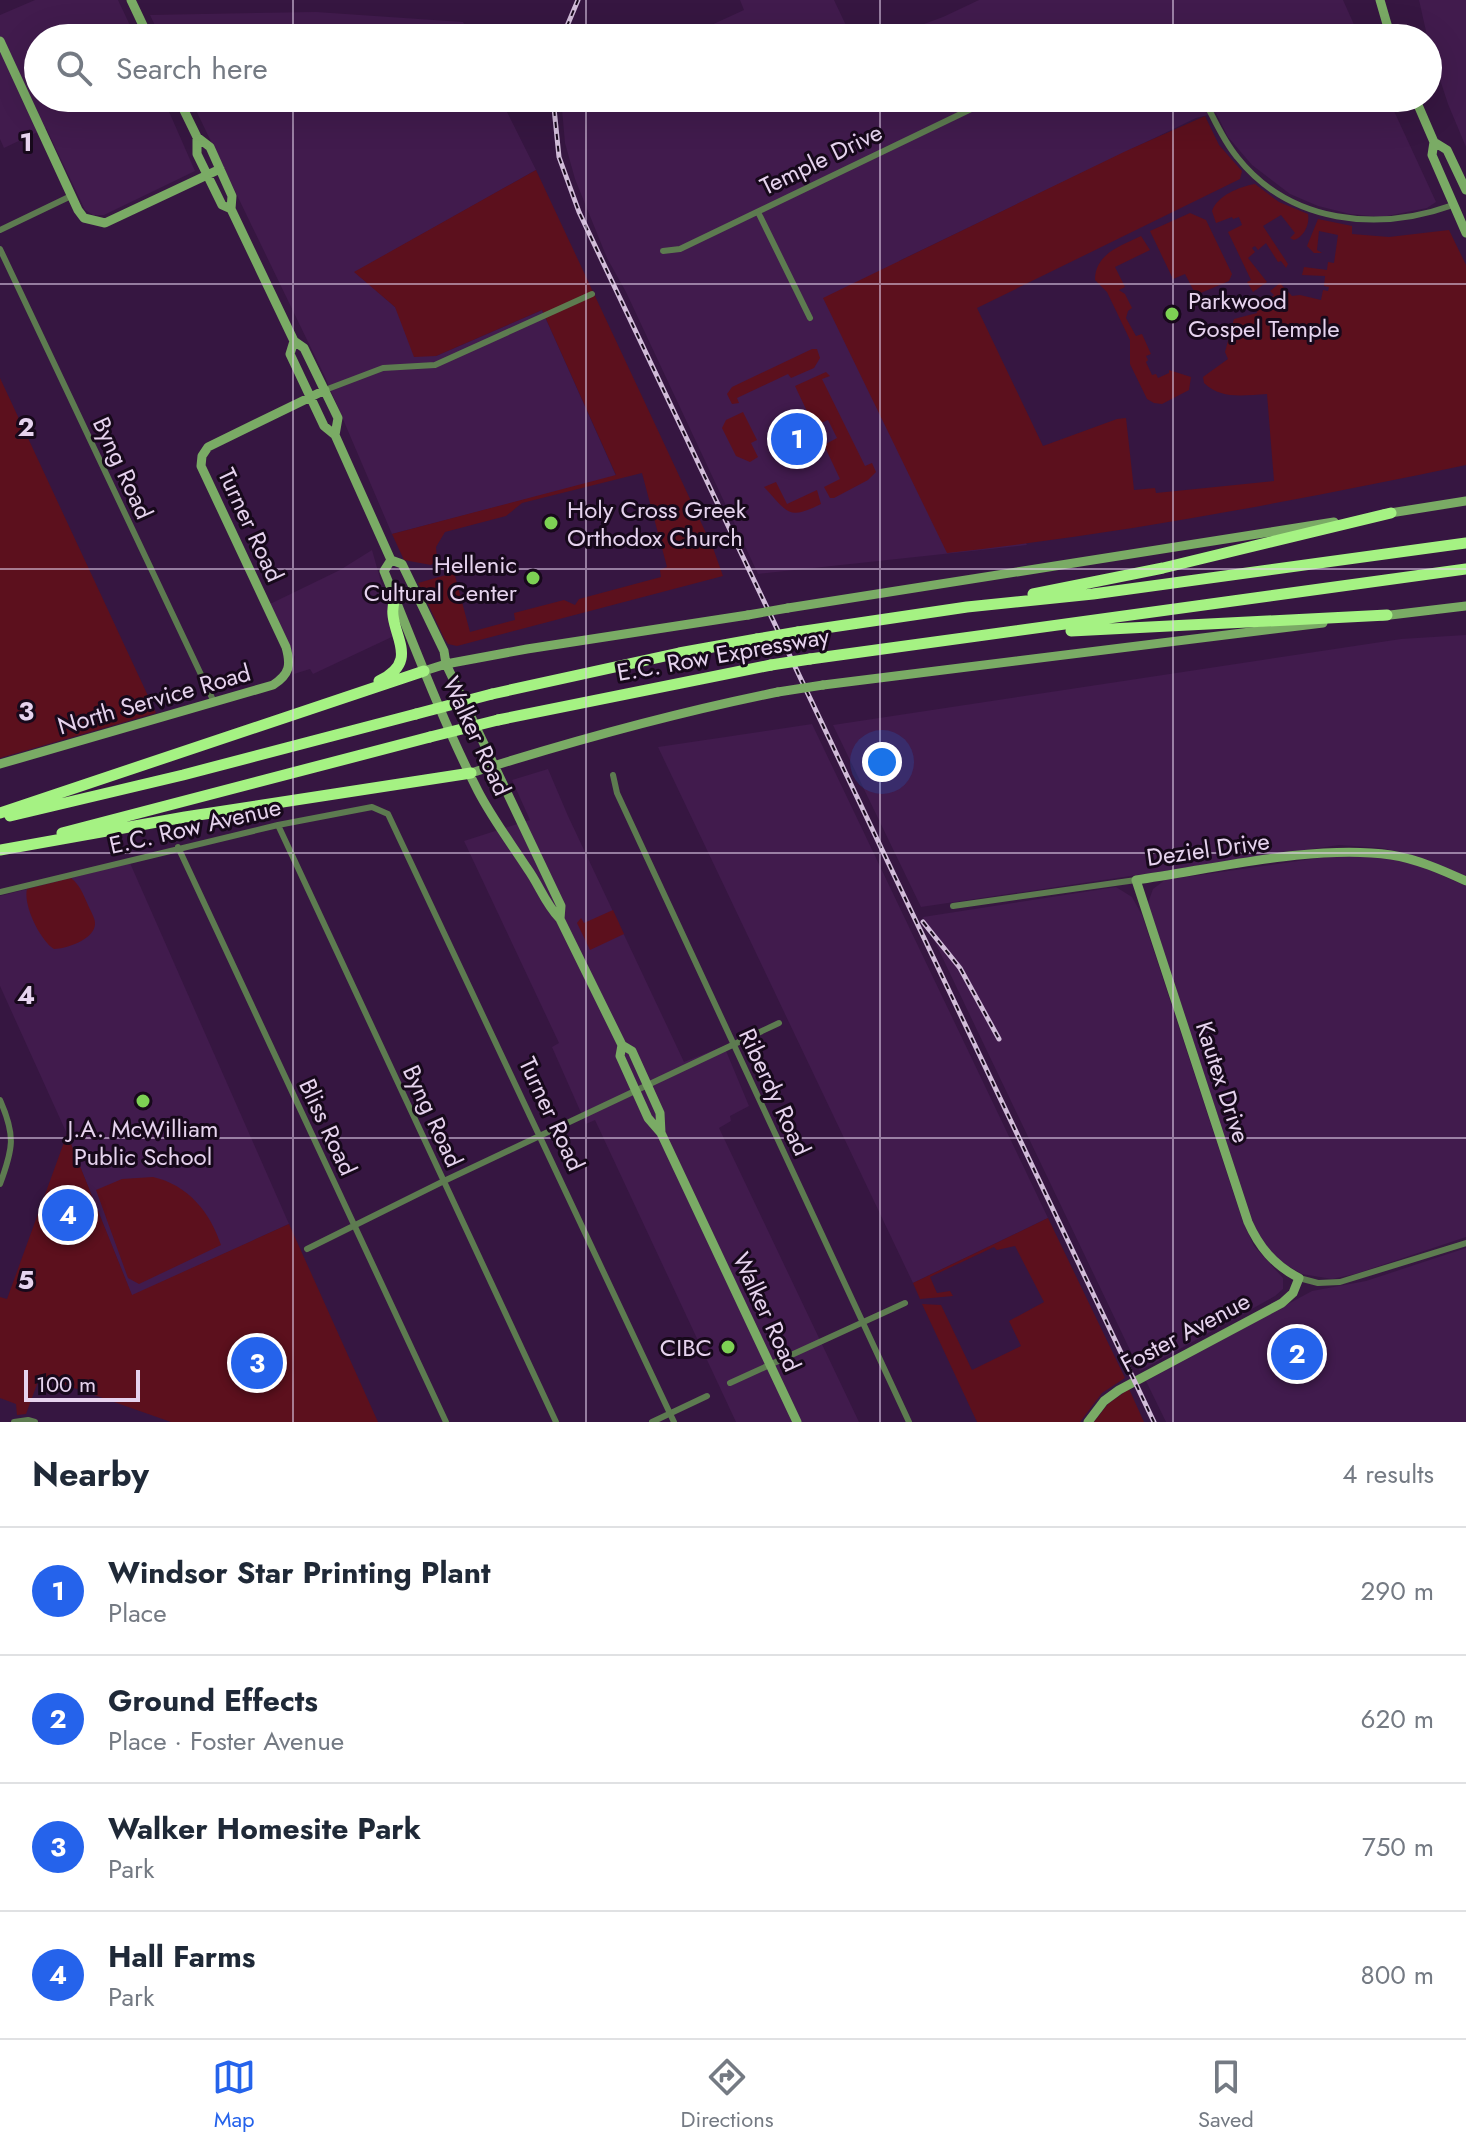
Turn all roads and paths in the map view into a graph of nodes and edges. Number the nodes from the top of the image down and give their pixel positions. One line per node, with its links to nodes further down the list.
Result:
1 (131, 0): 3 (main road)
2 (1380, 0): 4 (main road)
3 (142, 24)
4 (1387, 24)
5 (0, 41): 6 (main road)
6 (24, 93)
7 (33, 112): 17 (main road)
8 (185, 112): 12 (main road, Walker Road)
9 (965, 112): 21 (street, Temple Drive)
10 (1209, 112): 19 (street)
11 (1421, 112): 13 (main road)
12 (197, 137): 14 (main road, Walker Road); 15 (main road, Walker Road)
13 (1434, 142): 16 (main road); 19 (main road)
14 (220, 169): 15 (main road); 20 (main road, Walker Road)
15 (207, 175): 17 (main road); 20 (main road, Walker Road)
16 (1466, 190)
17 (71, 196): 22 (street)
18 (1466, 199): 19 (main road)
19 (1453, 205): 23 (main road)
20 (231, 209): 28 (main road, Walker Road)
21 (758, 212): 25 (street, Temple Drive); 27 (street)
22 (0, 230)
23 (1466, 233)
24 (0, 249): 46 (street, Byng Road)
25 (663, 251)
26 (592, 294): 29 (street)
27 (810, 318)
28 (294, 341): 29 (main road, Walker Road); 30 (main road, Walker Road)
29 (325, 390): 30 (main road); 31 (main road, Walker Road)
30 (310, 397): 31 (main road, Walker Road); 44 (main road, Turner Road)
31 (335, 435): 35 (main road, Walker Road)
32 (1466, 501): 33 (main road)
33 (1391, 513): 39 (highway); 42 (main road, bridge)
34 (1466, 543): 39 (highway, E.C. Row Expressway)
35 (391, 560): 37 (main road, Walker Road); 42 (main road, Walker Road)
36 (1466, 569): 41 (highway, E.C. Row Expressway)
37 (395, 599): 43 (main road, Walker Road); 45 (highway)
38 (1466, 606): 40 (main road)
39 (967, 607): 52 (highway, E.C. Row Expressway, bridge)
40 (1387, 615): 41 (highway); 48 (main road, bridge)
41 (1007, 634): 56 (highway, E.C. Row Expressway, bridge)
42 (446, 664): 43 (main road); 48 (main road, Walker Road)
43 (424, 671): 45 (highway); 49 (main road, Walker Road)
44 (273, 685): 46 (main road, North Service Road)
45 (339, 700): 51 (highway)
46 (214, 702): 47 (main road, North Service Road)
47 (0, 764)
48 (495, 766): 49 (main road); 61 (main road, Walker Road)
49 (471, 773): 56 (highway); 61 (main road, Walker Road)
50 (613, 775): 64 (street, Riberdy Road)
51 (0, 813)
52 (0, 819)
53 (394, 823): 54 (street, E.C. Row Avenue); 69 (street, Turner Road)
54 (278, 825): 55 (street, E.C. Row Avenue); 70 (street, Byng Road)
55 (178, 847): 59 (street, E.C. Row Avenue); 72 (street, Bliss Road)
56 (0, 850)
57 (1136, 880): 58 (main road, Deziel Drive); 60 (street, Deziel Drive); 75 (main road, Kautex Drive)
58 (1466, 881)
59 (0, 892)
60 (953, 906)
61 (560, 919): 63 (main road, Walker Road)
62 (779, 1023): 64 (street)
63 (622, 1045): 65 (main road, Walker Road); 66 (main road, Walker Road)
64 (734, 1045): 65 (street); 77 (street, Riberdy Road)
65 (648, 1085): 66 (street); 68 (main road, Walker Road)
66 (636, 1091): 68 (main road, Walker Road); 69 (street)
67 (0, 1100): 71 (street)
68 (661, 1133): 78 (main road, Walker Road)
69 (541, 1136): 70 (street); 81 (street, Turner Road)
70 (444, 1181): 72 (street); 85 (street, Byng Road)
71 (0, 1184)
72 (354, 1224): 74 (street); 84 (street, Bliss Road)
73 (1466, 1243): 75 (street)
74 (307, 1249)
75 (1299, 1278): 90 (main road, Foster Avenue)
76 (905, 1303): 77 (street)
77 (863, 1322): 78 (street); 89 (street, Riberdy Road)
78 (770, 1365): 79 (street); 88 (main road, Walker Road)
79 (730, 1383)
80 (707, 1396): 81 (street)
81 (670, 1413): 86 (street); 87 (street, Turner Road)
82 (14, 1422): 83 (street)
83 (35, 1422)
84 (446, 1422)
85 (556, 1422)
86 (652, 1422)
87 (674, 1422)
88 (797, 1422)
89 (909, 1422)
90 (1088, 1422)

